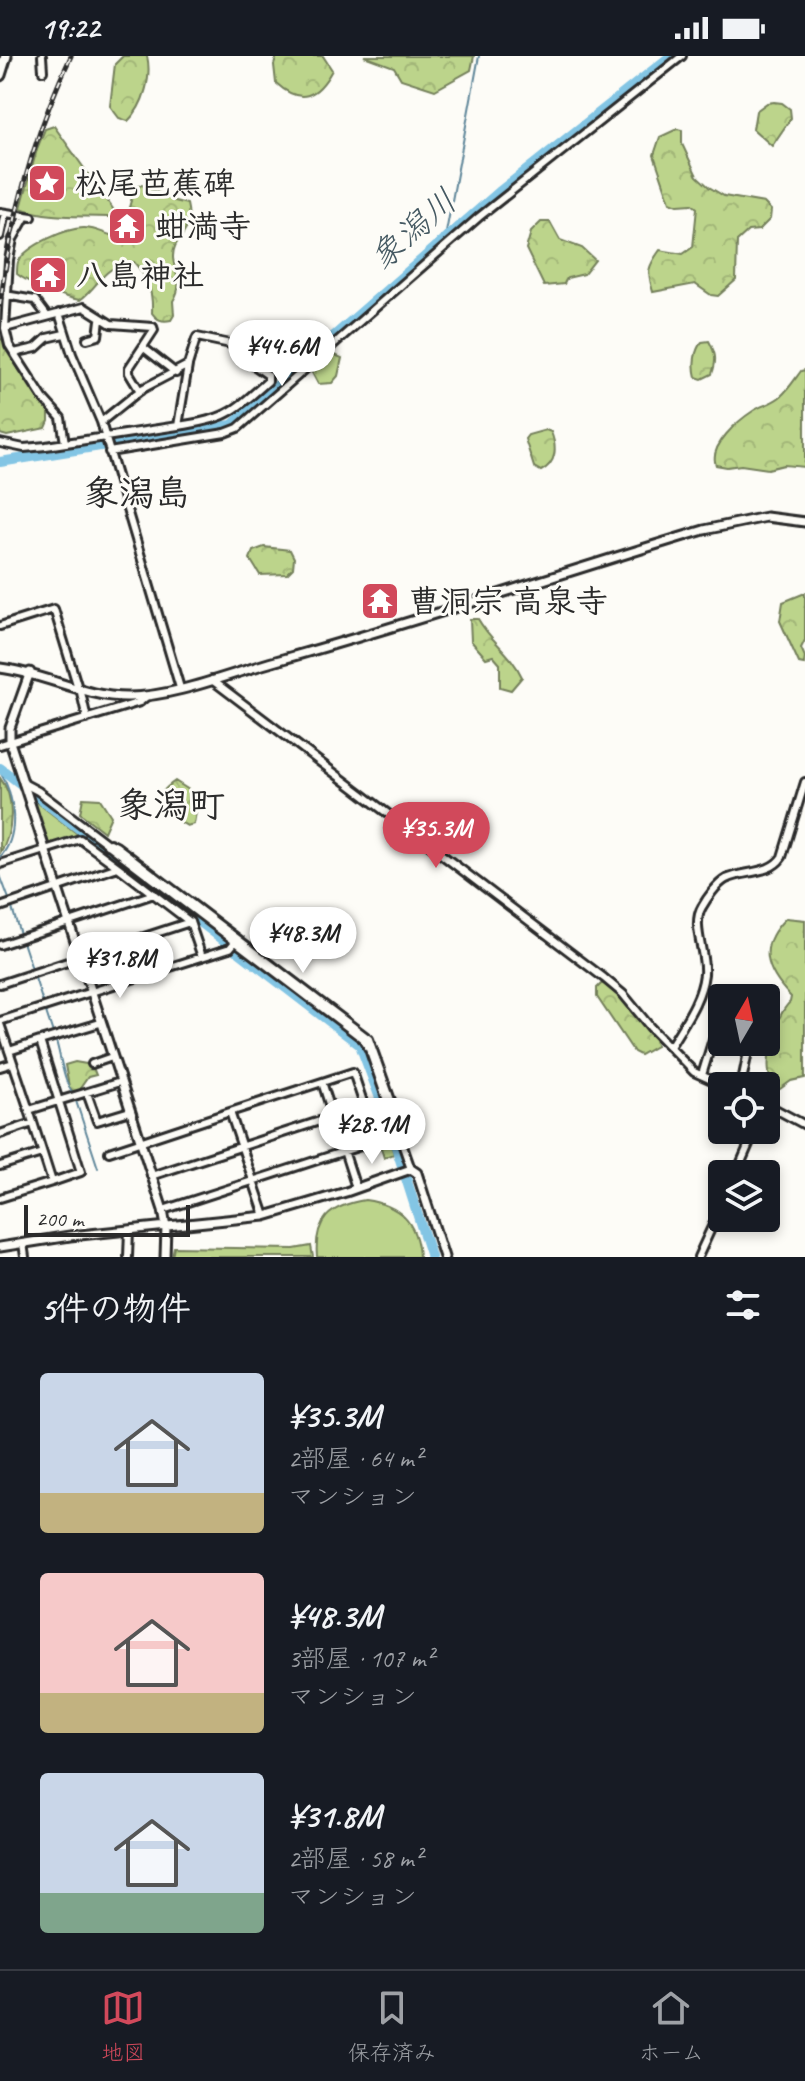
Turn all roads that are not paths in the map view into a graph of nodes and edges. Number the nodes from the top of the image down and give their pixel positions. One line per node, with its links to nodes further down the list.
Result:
1 (6, 56): 5 (highway)
2 (42, 56): 4 (street)
3 (682, 56): 25 (street)
4 (43, 71)
5 (0, 75)
6 (3, 213): 7 (street); 8 (street)
7 (0, 236)
8 (5, 295): 10 (street); 12 (street)
9 (59, 313): 10 (street); 11 (street); 13 (street)
10 (47, 316): 12 (street)
11 (100, 320): 14 (street); 15 (street)
12 (5, 328): 16 (street)
13 (64, 334): 16 (street); 20 (street)
14 (87, 339)
15 (144, 348): 18 (street); 19 (street)
16 (14, 353): 24 (street)
17 (188, 365): 18 (street); 21 (street); 21 (street)
18 (176, 373): 19 (street)
19 (140, 391): 20 (street)
20 (101, 422): 22 (street)
21 (178, 426): 22 (street)
22 (104, 436): 24 (street); 25 (street)
23 (0, 443): 24 (street)
24 (65, 443)
25 (109, 452): 32 (street)
26 (805, 522): 30 (street)
27 (0, 626): 31 (street)
28 (0, 668): 29 (street)
29 (30, 672): 31 (street); 35 (street)
30 (212, 680): 32 (street); 58 (street)
31 (79, 688): 33 (street); 34 (street)
32 (180, 688): 33 (street)
33 (147, 696): 34 (street)
34 (87, 719): 35 (street)
35 (10, 742): 36 (street); 37 (street)
36 (0, 745)
37 (22, 782): 39 (street); 40 (street)
38 (805, 782): 58 (street)
39 (106, 845): 41 (street); 49 (street); 85 (street)
40 (44, 850): 41 (street); 42 (street); 44 (street)
41 (100, 853): 43 (street)
42 (0, 864)
43 (118, 867): 44 (street); 45 (street)
44 (57, 889): 46 (street); 48 (street)
45 (154, 894): 47 (street); 48 (street)
46 (0, 907)
47 (190, 922): 51 (street); 52 (street)
48 (68, 923): 50 (street); 52 (street)
49 (233, 944): 51 (street); 85 (street)
50 (0, 945)
51 (202, 957): 54 (street)
52 (80, 959): 53 (street); 54 (street)
53 (0, 984)
54 (91, 993): 55 (street); 56 (street)
55 (0, 1023): 59 (street)
56 (100, 1023): 57 (street); 61 (street)
57 (40, 1041): 59 (street); 70 (street)
58 (670, 1047): 65 (street)
59 (9, 1051): 62 (street)
60 (708, 1055): 65 (street)
61 (112, 1057): 63 (street); 67 (street)
62 (13, 1063): 64 (street); 71 (street)
63 (92, 1064)
64 (0, 1067)
65 (702, 1075): 66 (street)
66 (708, 1078)
67 (120, 1082): 69 (street); 72 (street)
68 (322, 1082): 73 (street); 75 (street); 81 (street)
69 (87, 1093): 70 (street); 72 (street)
70 (59, 1101): 71 (street); 88 (street)
71 (29, 1110): 76 (street)
72 (130, 1111): 79 (street)
73 (230, 1112): 79 (street); 80 (street)
74 (780, 1112): 77 (street)
75 (332, 1117): 80 (street); 81 (street)
76 (33, 1123): 78 (street); 83 (street)
77 (805, 1125)
78 (0, 1134)
79 (139, 1142): 82 (street); 86 (street)
80 (242, 1146): 86 (street); 87 (street)
81 (344, 1151): 87 (street); 89 (street)
82 (109, 1152)
83 (42, 1153): 84 (street); 88 (street)
84 (0, 1166)
85 (411, 1168): 89 (street); 101 (street)
86 (151, 1176): 91 (street)
87 (254, 1181): 91 (street); 92 (street)
88 (52, 1182): 90 (street)
89 (356, 1188): 92 (street)
90 (0, 1198)
91 (163, 1210): 93 (street)
92 (265, 1216): 93 (street)
93 (166, 1227): 94 (street); 100 (street)
94 (129, 1230): 96 (street); 99 (street)
95 (710, 1232): 102 (street)
96 (23, 1243): 97 (street); 98 (street)
97 (0, 1247)
98 (25, 1257)
99 (128, 1257)
100 (165, 1257)
101 (444, 1257)
102 (698, 1257)

